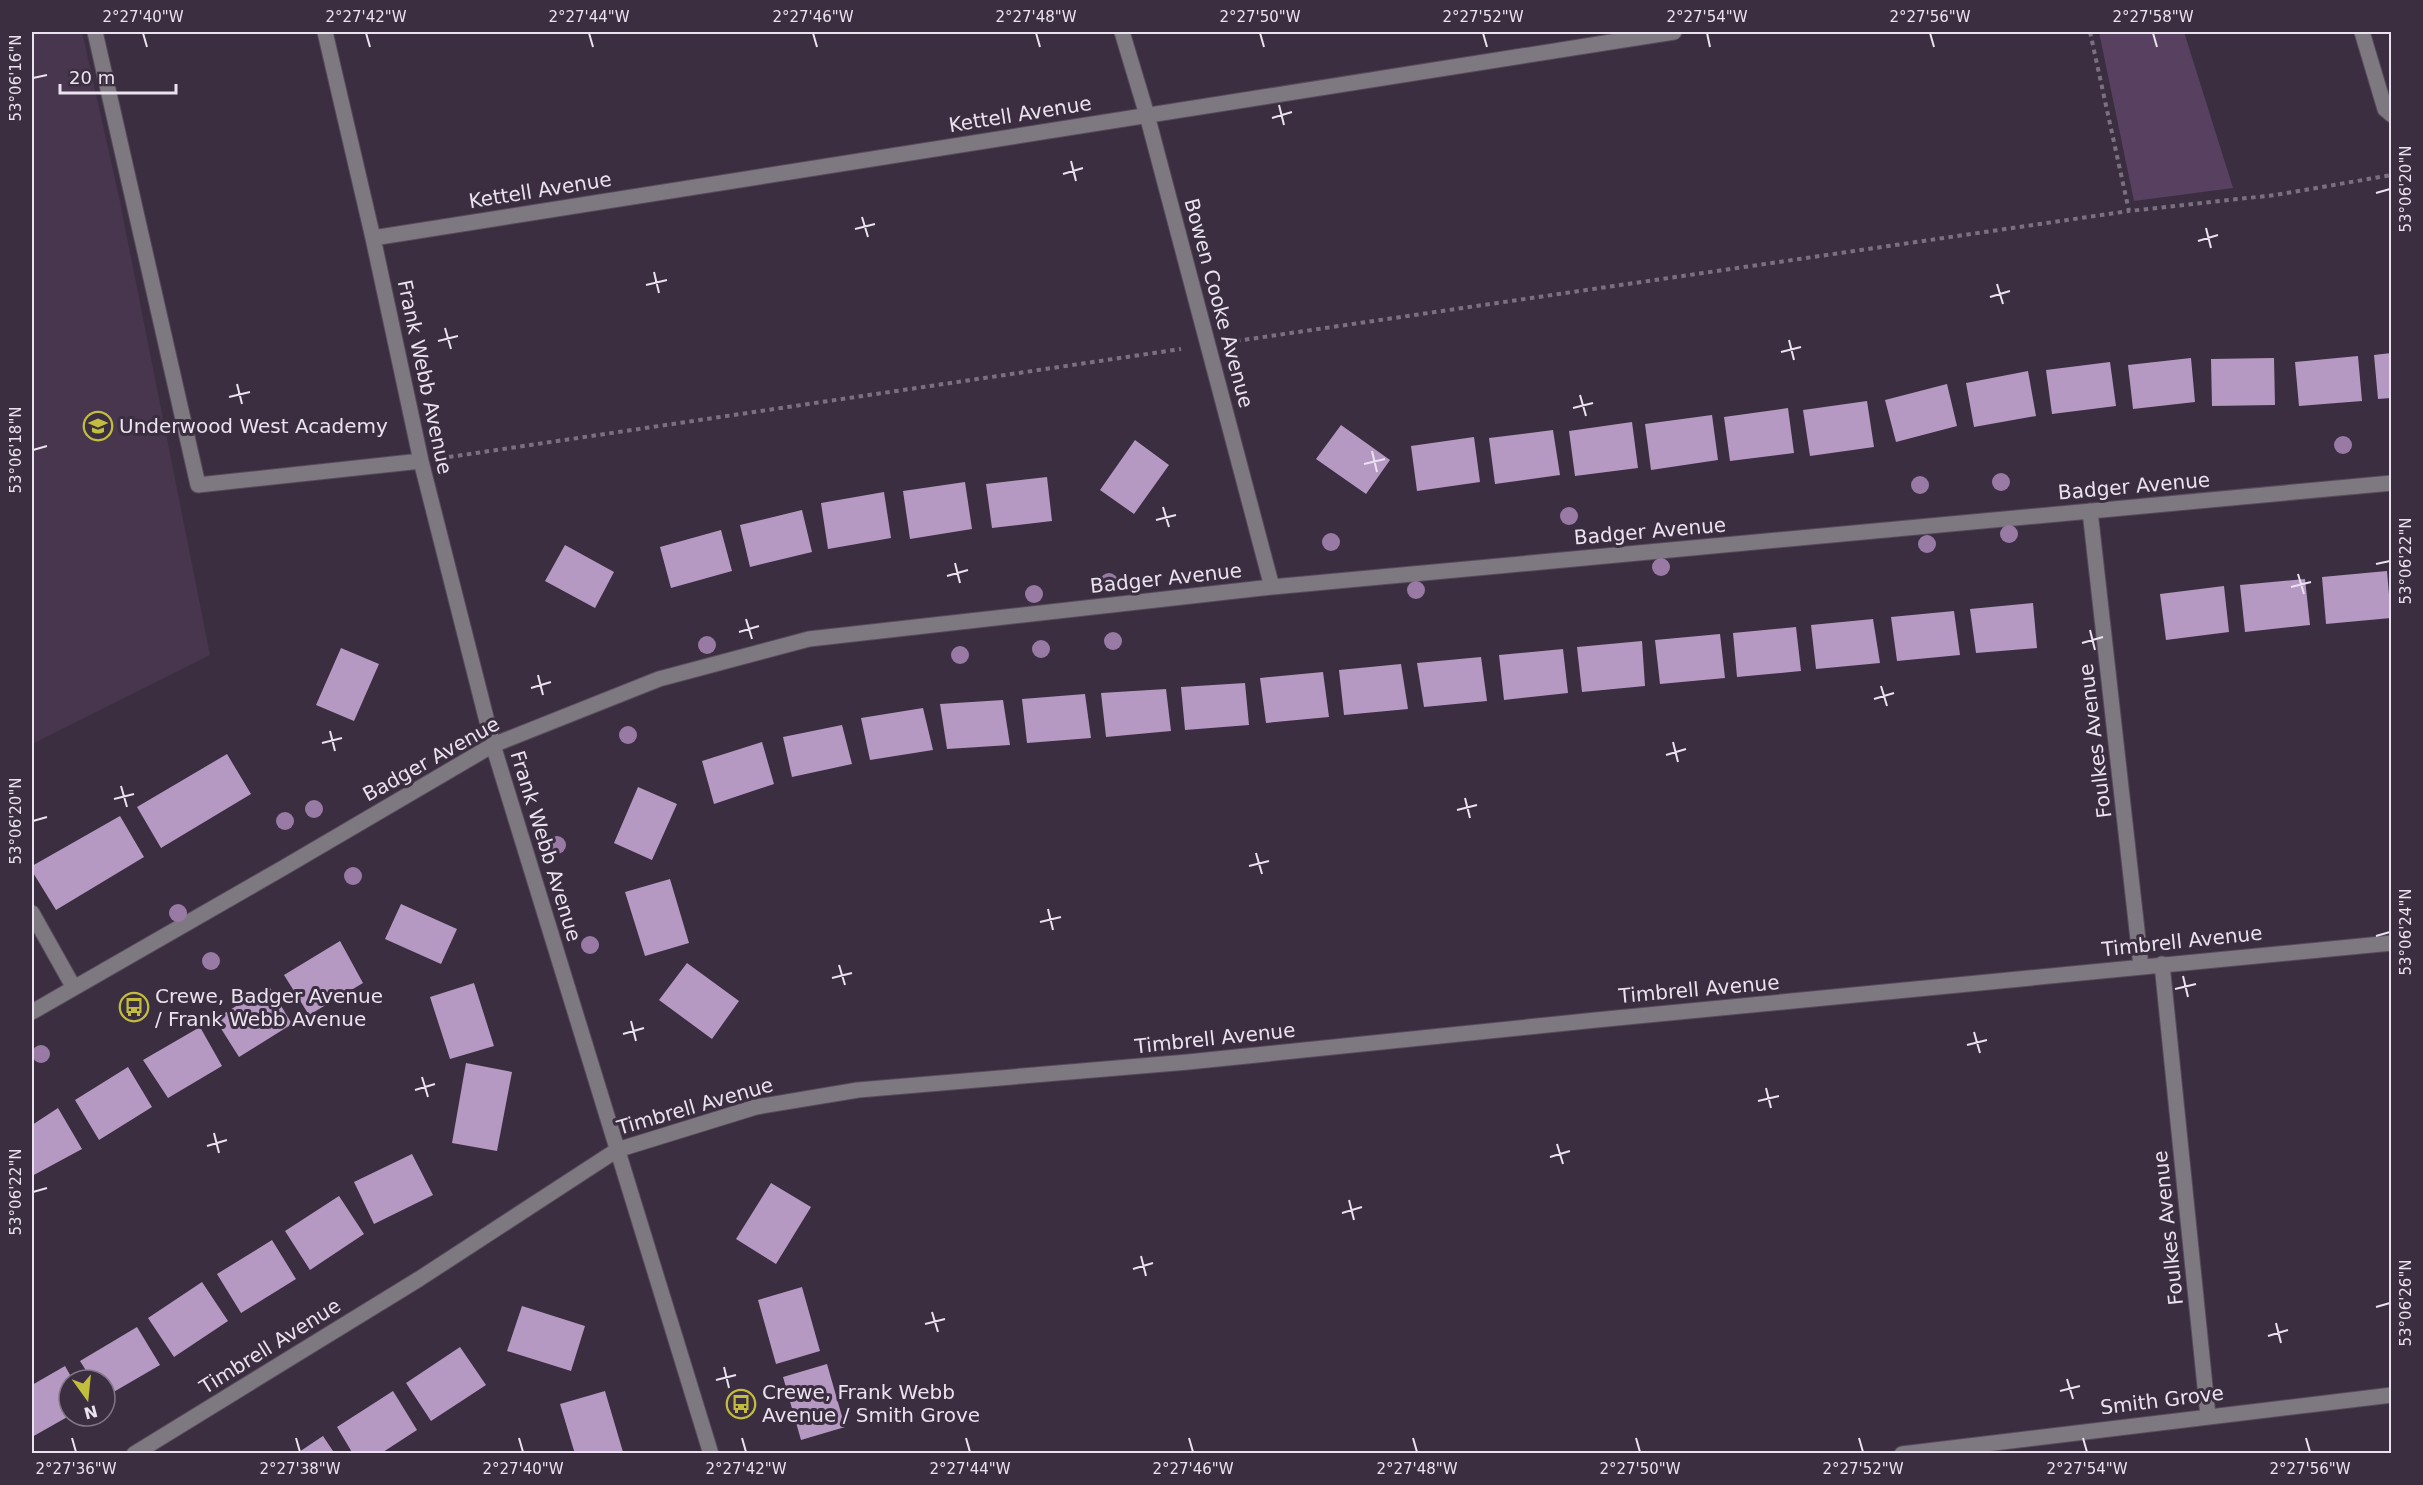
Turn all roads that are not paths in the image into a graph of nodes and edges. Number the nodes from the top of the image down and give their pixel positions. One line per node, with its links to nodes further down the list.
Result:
1 (95, 32): 9 (street)
2 (325, 32): 8 (street, Frank Webb Avenue)
3 (1122, 32): 6 (street, Bowen Cooke Avenue)
4 (1674, 32): 6 (street, Kettell Avenue)
5 (2362, 32): 7 (street)
6 (1147, 115): 8 (street, Kettell Avenue); 12 (street, Bowen Cooke Avenue)
7 (2391, 116)
8 (373, 238): 9 (street, Frank Webb Avenue)
9 (421, 461): 13 (street, Frank Webb Avenue)
10 (2391, 483): 11 (street, Badger Avenue)
11 (2090, 511): 12 (street, Badger Avenue); 17 (street, Foulkes Avenue)
12 (1272, 587): 13 (street, Badger Avenue)
13 (493, 745): 18 (street, Badger Avenue); 20 (street, Frank Webb Avenue)
14 (32, 913): 18 (street)
15 (2391, 943): 16 (street, Timbrell Avenue)
16 (2162, 964): 17 (street, Timbrell Avenue); 22 (street, Foulkes Avenue)
17 (2141, 966): 20 (street, Timbrell Avenue)
18 (74, 988): 19 (street, Badger Avenue)
19 (32, 1012)
20 (617, 1150): 23 (street, Timbrell Avenue); 24 (street, Frank Webb Avenue)
21 (2391, 1395): 22 (street, Smith Grove)
22 (2208, 1416): 25 (street, Smith Grove)
23 (134, 1454)
24 (711, 1454)
25 (1902, 1454)

